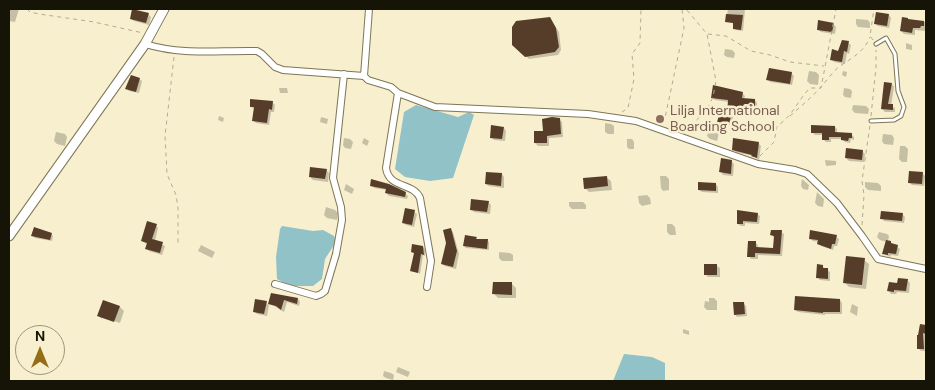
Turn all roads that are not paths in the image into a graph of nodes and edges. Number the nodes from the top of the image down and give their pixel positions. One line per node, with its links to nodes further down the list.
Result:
1 (164, 9): 3 (main road)
2 (369, 9): 6 (street)
3 (145, 44): 5 (street); 9 (main road)
4 (876, 44): 8 (lane)
5 (344, 74): 6 (street); 11 (street)
6 (364, 76): 7 (street)
7 (398, 93): 10 (street); 12 (street)
8 (870, 121)
9 (9, 236)
10 (926, 269)
11 (275, 284)
12 (427, 287)

